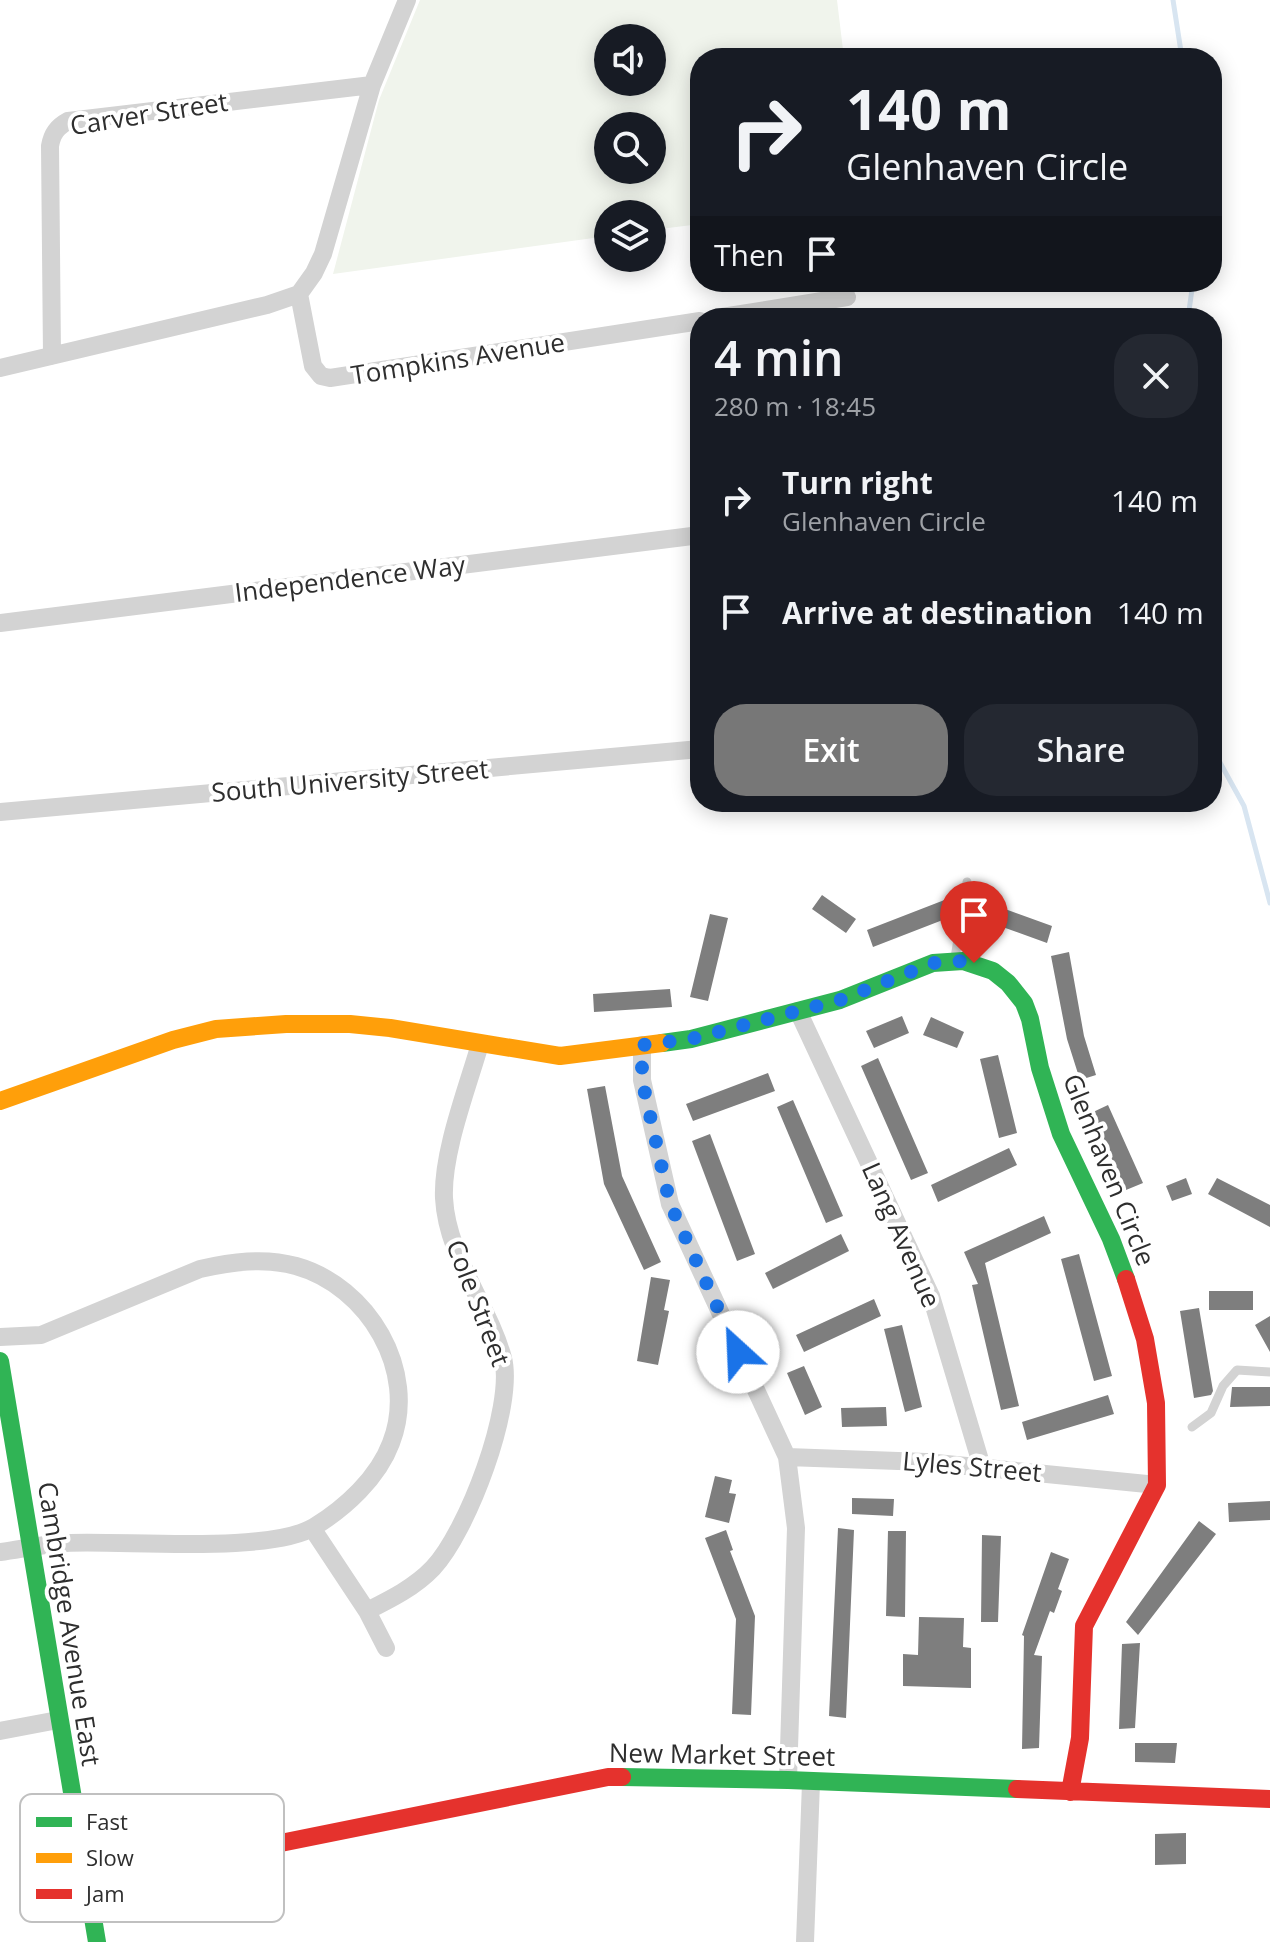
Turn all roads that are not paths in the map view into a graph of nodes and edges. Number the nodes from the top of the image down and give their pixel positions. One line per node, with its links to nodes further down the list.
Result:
1 (407, 0): 2 (street)
2 (372, 85): 3 (street); 7 (street, Carver Street)
3 (299, 294): 6 (street, Tompkins Avenue); 7 (street)
4 (847, 297): 5 (street)
5 (778, 308)
6 (690, 323)
7 (52, 356): 8 (street)
8 (0, 368)
9 (690, 536): 10 (street, Independence Way)
10 (0, 623)
11 (690, 750): 12 (street, South University Street)
12 (0, 812)
13 (967, 882): 14 (lane)
14 (954, 961): 15 (street, Glenhaven Circle); 25 (street, Glenhaven Circle)
15 (798, 1011): 17 (street, Glenhaven Circle); 24 (street, Lang Avenue)
16 (480, 1044): 17 (street, Glenhaven Circle); 18 (street, Glenhaven Circle); 29 (street, Cole Street)
17 (642, 1045): 23 (street)
18 (0, 1101)
19 (0, 1337): 26 (street)
20 (0, 1361): 27 (street, Cambridge Avenue East)
21 (1270, 1372): 22 (lane)
22 (1192, 1427)
23 (787, 1457): 24 (street, Lyles Street); 33 (street)
24 (982, 1467): 25 (street, Lyles Street)
25 (1157, 1485): 35 (street, Glenhaven Circle)
26 (312, 1528): 27 (street); 29 (street)
27 (30, 1547): 28 (street); 31 (street, Cambridge Avenue East)
28 (0, 1552)
29 (367, 1611): 30 (street)
30 (386, 1648)
31 (58, 1720): 32 (street); 36 (street, Cambridge Avenue East)
32 (0, 1731)
33 (788, 1780): 34 (street, New Market Street); 38 (street, New Market Street)
34 (811, 1783): 35 (street, New Market Street); 41 (street)
35 (1070, 1792): 37 (street, New Market Street)
36 (71, 1794)
37 (1270, 1799)
38 (284, 1842)
39 (94, 1922): 40 (street, Cambridge Avenue East)
40 (97, 1942)
41 (805, 1942)

